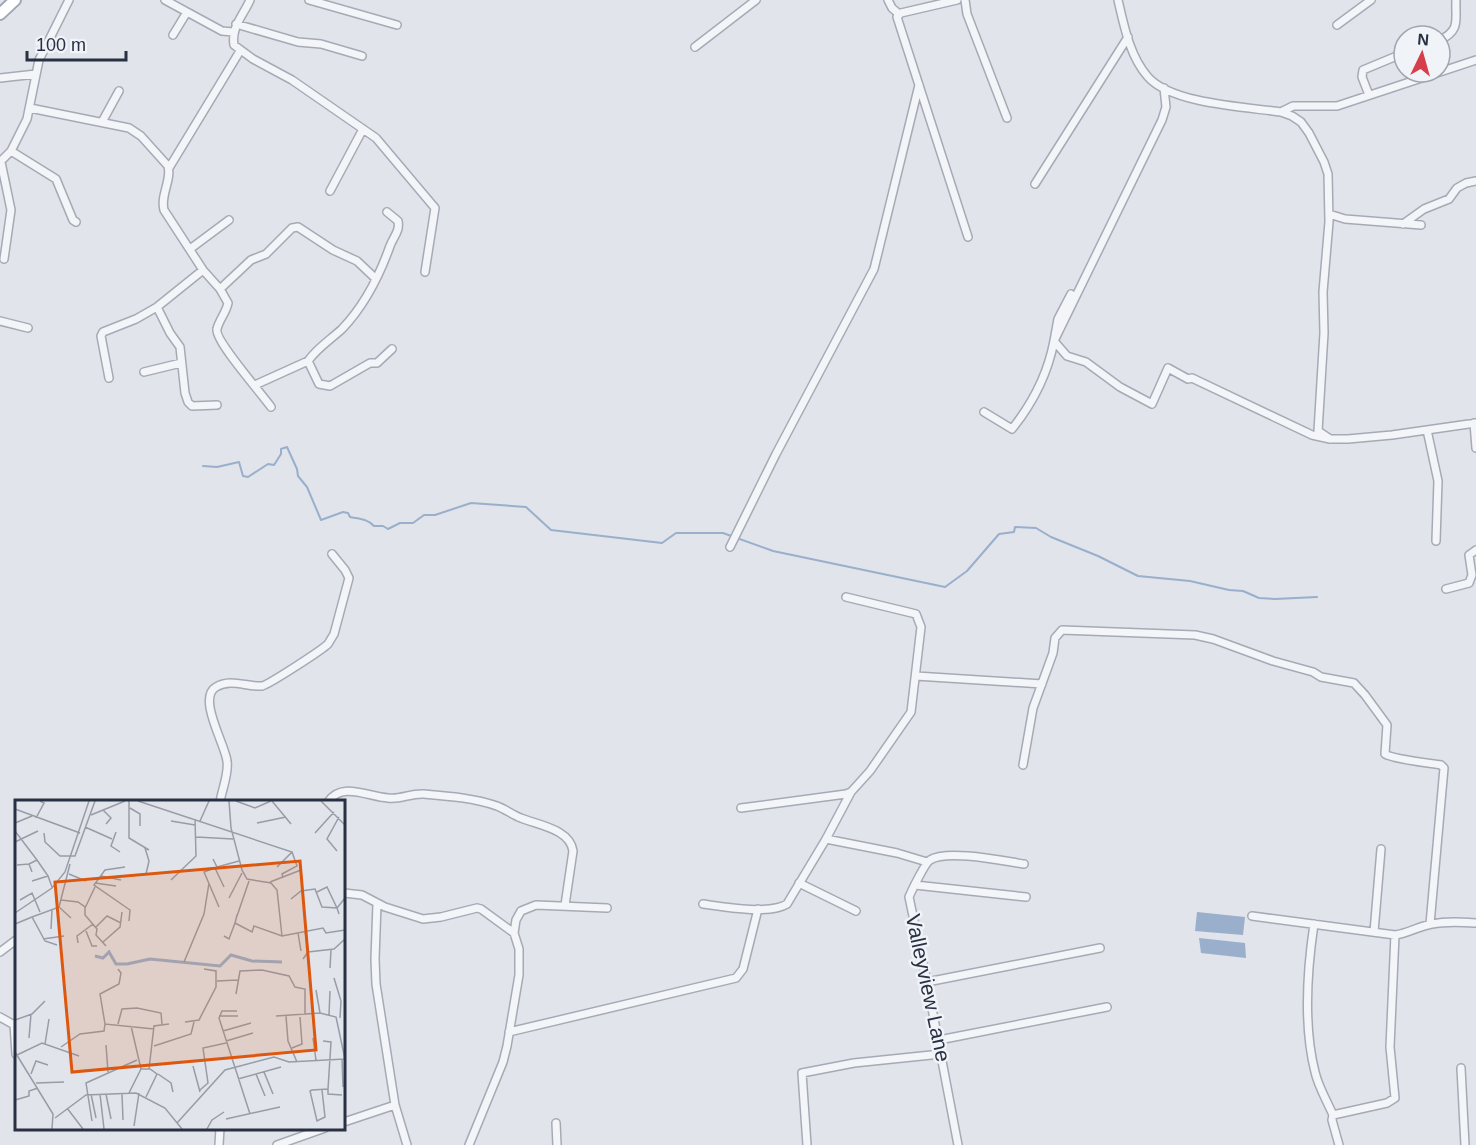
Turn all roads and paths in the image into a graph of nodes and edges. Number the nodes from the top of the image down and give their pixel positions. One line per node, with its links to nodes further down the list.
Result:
1 (15, 0): 14 (main road)
2 (69, 0): 28 (street)
3 (165, 0): 13 (street)
4 (250, 0): 16 (street)
5 (309, 0): 17 (street)
6 (756, 0): 23 (street)
7 (888, 0): 15 (street)
8 (957, 0): 15 (street)
9 (965, 0): 36 (street)
10 (1118, 0): 22 (street)
11 (1371, 0): 18 (street)
12 (1456, 0): 20 (street)
13 (188, 12): 19 (street); 21 (street)
14 (0, 14)
15 (899, 14): 30 (street)
16 (236, 24): 19 (street); 25 (street)
17 (397, 25)
18 (1337, 25)
19 (233, 32): 24 (street)
20 (1452, 32)
21 (173, 35)
22 (1128, 37): 31 (street); 43 (street)
23 (695, 46)
24 (240, 51): 38 (street); 41 (street)
25 (362, 56)
26 (1392, 58): 33 (street)
27 (1476, 60): 33 (street)
28 (36, 74): 29 (street); 34 (street)
29 (0, 78)
30 (919, 85): 51 (street); 77 (street)
31 (1164, 88): 35 (street); 62 (street)
32 (119, 91): 37 (street)
33 (1369, 95): 35 (street)
34 (30, 108): 37 (street); 39 (street)
35 (1281, 112): 46 (street)
36 (1007, 118)
37 (102, 122): 41 (street)
38 (363, 129): 44 (street); 55 (street)
39 (11, 151): 40 (street); 48 (street)
40 (0, 162): 53 (street)
41 (168, 168): 52 (street)
42 (1476, 182): 49 (street)
43 (1035, 184)
44 (330, 191)
45 (387, 212): 56 (street)
46 (1329, 214): 49 (street); 74 (street)
47 (228, 220): 52 (street)
48 (76, 222)
49 (1403, 224): 50 (street)
50 (1421, 225)
51 (968, 237)
52 (190, 249): 54 (street)
53 (4, 259)
54 (203, 270): 57 (street); 59 (street)
55 (425, 272)
56 (375, 278): 57 (street); 64 (street)
57 (220, 289): 68 (street)
58 (1071, 294): 62 (street)
59 (157, 307): 65 (street); 67 (street)
60 (0, 321): 61 (street)
61 (28, 328)
62 (1054, 341): 71 (street); 74 (street)
63 (392, 349): 64 (street)
64 (308, 361): 68 (street)
65 (181, 363): 66 (street); 69 (street)
66 (144, 372)
67 (109, 378)
68 (255, 385): 70 (street)
69 (217, 405)
70 (270, 407)
71 (984, 412)
72 (1475, 423): 73 (street); 75 (street)
73 (1427, 430): 74 (street); 76 (street)
74 (1315, 433)
75 (1476, 448)
76 (1436, 541)
77 (730, 547)
78 (1476, 550): 80 (street)
79 (332, 554): 86 (street)
80 (1446, 589)
81 (846, 597): 82 (street)
82 (916, 676): 83 (street); 85 (street)
83 (1042, 684): 84 (street); 106 (street)
84 (1023, 765)
85 (851, 792): 88 (street); 89 (street)
86 (219, 800)
87 (329, 800): 99 (street)
88 (741, 808)
89 (826, 839): 91 (street); 93 (street)
90 (1381, 849): 107 (street)
91 (927, 862): 92 (street); 94 (street, Valleyview Lane)
92 (1024, 864)
93 (800, 883): 101 (street); 102 (street)
94 (915, 885): 96 (street); 113 (street, Valleyview Lane)
95 (345, 892): 97 (street)
96 (1026, 897)
97 (377, 904): 108 (street); 121 (street)
98 (703, 904): 101 (street)
99 (566, 905): 100 (street); 108 (street)
100 (607, 908)
101 (758, 909): 117 (street)
102 (856, 911)
103 (1252, 916): 105 (street)
104 (1476, 922): 106 (street)
105 (1314, 924): 107 (street); 122 (street)
106 (1430, 924): 109 (street)
107 (1374, 932): 109 (street)
108 (514, 933): 117 (street)
109 (1395, 935): 122 (street)
110 (15, 941): 112 (street)
111 (1100, 948): 113 (street)
112 (0, 952)
113 (927, 982): 118 (street, Valleyview Lane)
114 (1107, 1007): 118 (street)
115 (0, 1017): 116 (street)
116 (15, 1025)
117 (509, 1032): 130 (street)
118 (939, 1040): 119 (street, Valleyview Lane)
119 (941, 1054): 132 (street); 133 (street, Valleyview Lane)
120 (1461, 1068): 135 (street)
121 (395, 1105): 123 (street); 129 (street)
122 (1333, 1115): 134 (street)
123 (345, 1122)
124 (556, 1123): 131 (street)
125 (220, 1130): 127 (street)
126 (319, 1130): 128 (street)
127 (219, 1145)
128 (278, 1145)
129 (407, 1145)
130 (469, 1145)
131 (557, 1145)
132 (807, 1145)
133 (958, 1145)
134 (1339, 1145)
135 (1465, 1145)

